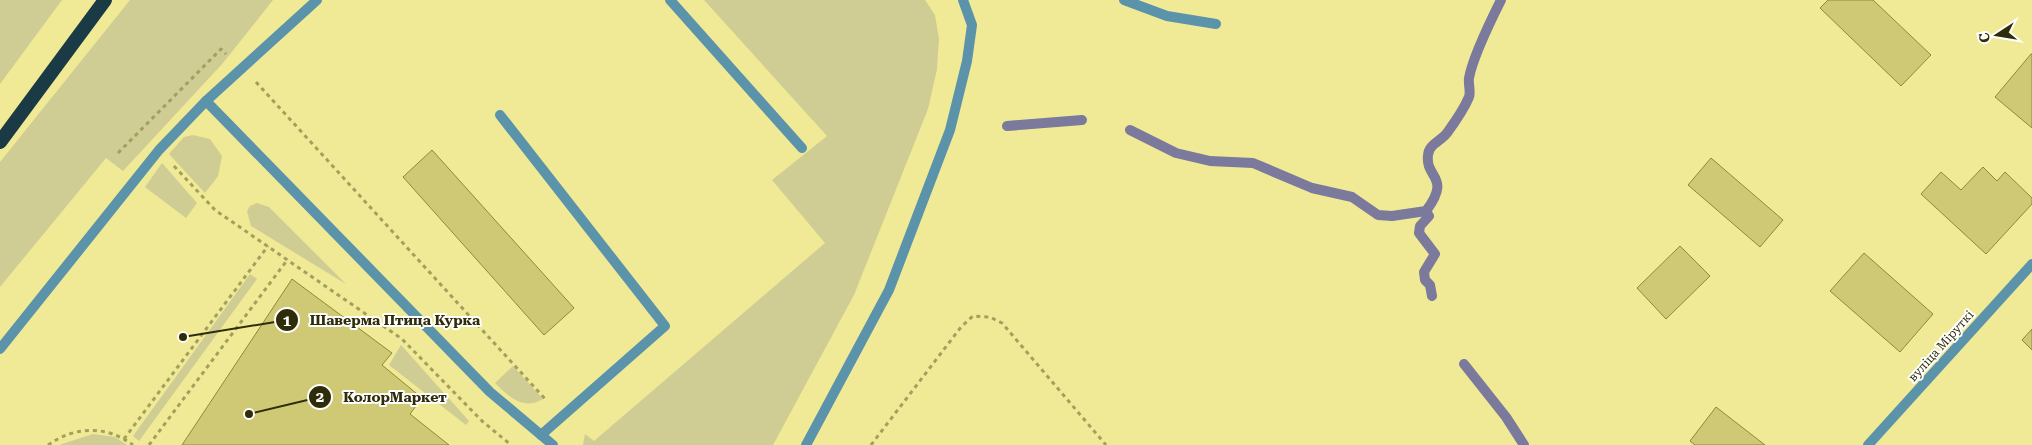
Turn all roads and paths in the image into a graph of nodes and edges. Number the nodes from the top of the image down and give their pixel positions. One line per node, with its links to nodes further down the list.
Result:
1 (106, 0): 10 (highway)
2 (317, 0): 7 (street)
3 (670, 0): 11 (street)
4 (963, 0): 26 (street)
5 (1124, 0): 6 (street)
6 (1216, 24)
7 (242, 68): 8 (street); 13 (path); 18 (path)
8 (206, 101): 12 (street); 19 (street)
9 (500, 115): 18 (street)
10 (0, 142)
11 (802, 148)
12 (159, 150): 14 (path); 17 (street)
13 (118, 153)
14 (268, 246): 15 (path); 20 (path)
15 (288, 259): 23 (path); 24 (path)
16 (2032, 264): 29 (street, вуліца Міруткі)
17 (0, 349)
18 (562, 418): 19 (street)
19 (541, 435): 25 (street)
20 (124, 439): 21 (path); 22 (path)
21 (48, 445)
22 (133, 445)
23 (149, 445)
24 (511, 445)
25 (553, 445)
26 (806, 445)
27 (871, 445): 28 (path)
28 (1106, 445)
29 (1868, 445)

